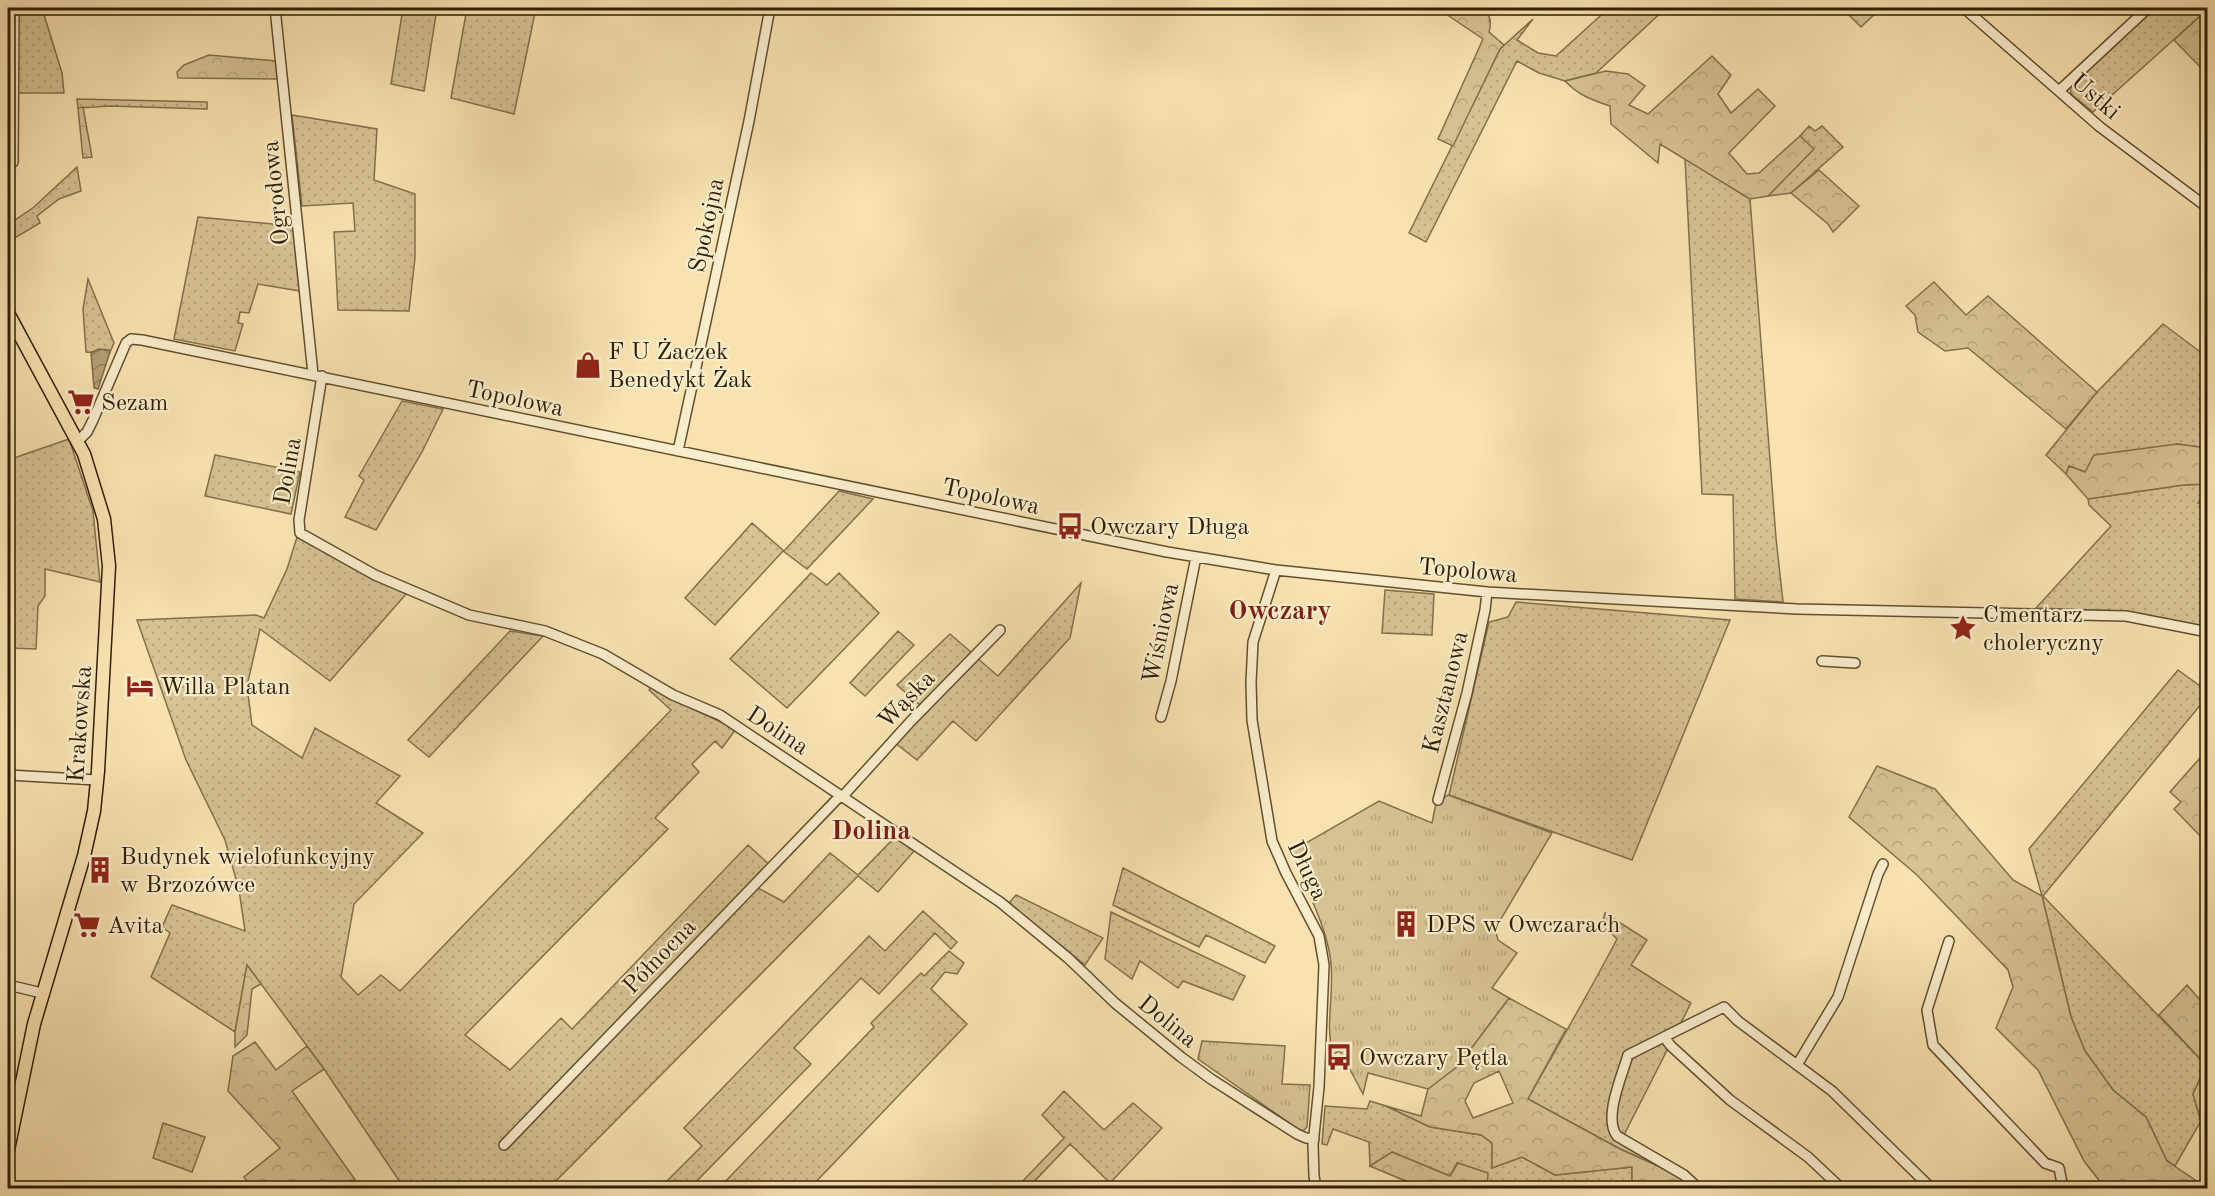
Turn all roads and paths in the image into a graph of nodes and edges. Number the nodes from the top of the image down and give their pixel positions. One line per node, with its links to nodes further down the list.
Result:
1 (14, 8): 7 (street)
2 (275, 8): 10 (street, Ogrodowa)
3 (770, 8): 12 (street, Spokojna)
4 (1964, 8): 6 (street, Ustki)
5 (2148, 8): 6 (street)
6 (2060, 90): 8 (street, Ustki)
7 (8, 162)
8 (2208, 208)
9 (8, 313): 11 (main road, Krakowska)
10 (318, 375): 11 (street, Topolowa); 12 (street, Topolowa); 25 (street, Dolina)
11 (78, 441): 24 (main road, Krakowska)
12 (678, 451): 13 (street, Topolowa)
13 (1196, 557): 14 (street, Topolowa); 22 (street, Wiśniowa)
14 (1276, 570): 15 (street, Topolowa); 33 (street, Długa)
15 (1487, 592): 16 (street, Topolowa); 26 (street, Kasztanowa)
16 (1831, 610): 17 (street); 19 (street, Topolowa)
17 (1831, 622)
18 (1000, 630): 25 (street, Wąska)
19 (2208, 632)
20 (1822, 661): 21 (street)
21 (1856, 663)
22 (1161, 717)
23 (8, 775): 24 (street)
24 (97, 780): 30 (main road, Krakowska)
25 (842, 795): 33 (street, Dolina); 34 (street, Północna)
26 (1438, 800)
27 (1883, 864): 32 (street)
28 (1949, 941): 40 (street)
29 (8, 986): 30 (street)
30 (42, 993): 35 (main road, Krakowska)
31 (1664, 1037): 32 (street); 37 (street); 38 (street)
32 (1797, 1065): 39 (street)
33 (1314, 1139): 36 (street, Długa)
34 (504, 1145)
35 (8, 1150)
36 (1316, 1188)
37 (1698, 1188)
38 (1841, 1188)
39 (1931, 1188)
40 (2063, 1188)

